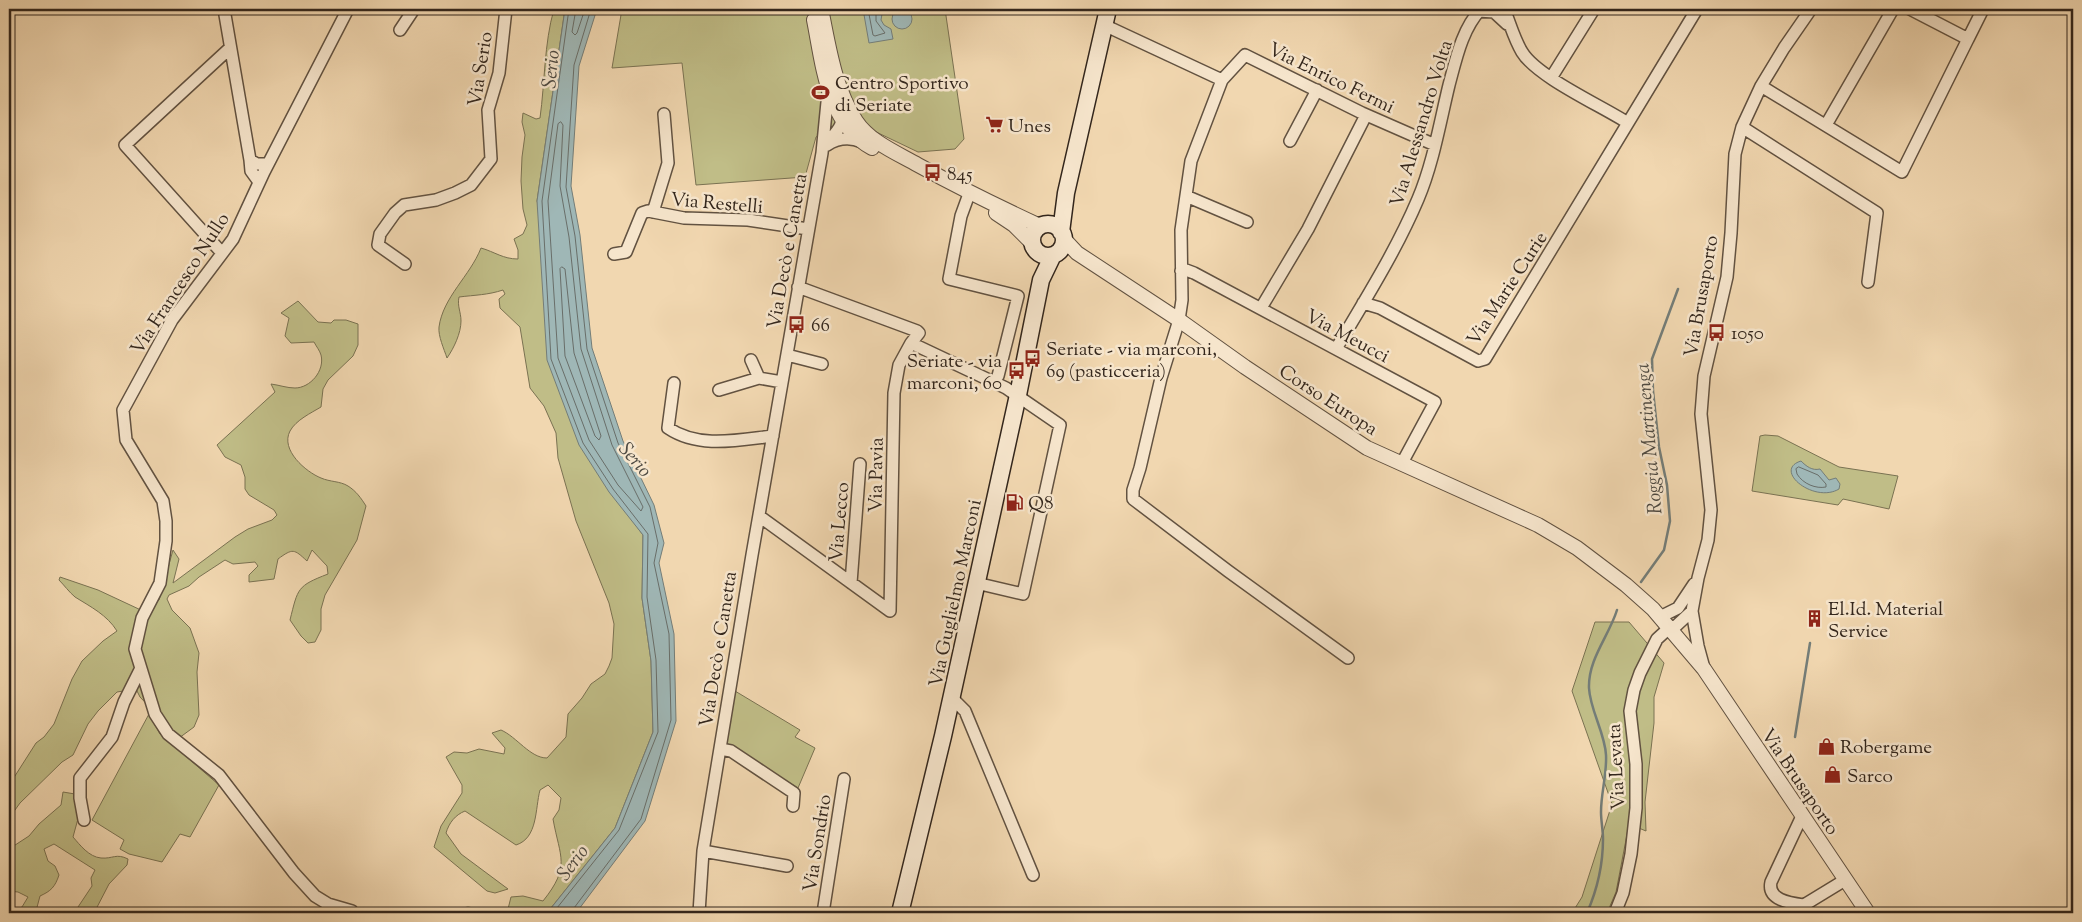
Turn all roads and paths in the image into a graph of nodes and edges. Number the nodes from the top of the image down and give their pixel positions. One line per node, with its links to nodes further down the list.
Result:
1 (224, 9): 21 (street)
2 (348, 9): 38 (street, Via Francesco Nullo)
3 (414, 9): 19 (street)
4 (506, 9): 51 (street, Via Serio)
5 (812, 9): 26 (street, Via Decò e Canetta)
6 (821, 9): 16 (street)
7 (1108, 9): 17 (main road, Via Guglielmo Marconi)
8 (1504, 9): 18 (street)
9 (1594, 9): 22 (street)
10 (1696, 9): 30 (street, Via Marie Curie)
11 (1811, 9): 24 (street, Via Brusaporto)
12 (1893, 9): 31 (street)
13 (1910, 9): 20 (street)
14 (1983, 9): 20 (street)
15 (1480, 10): 18 (street, Via Alessandro Volta); 35 (street, Via Alessandro Volta)
16 (824, 24): 29 (street); 39 (street, Corso Europa)
17 (1104, 25): 23 (street); 43 (main road, Via Guglielmo Marconi)
18 (1512, 28): 22 (street)
19 (400, 30)
20 (1968, 39): 31 (street)
21 (230, 48): 37 (street); 49 (street)
22 (1551, 78): 30 (street)
23 (1222, 80): 25 (street, Via Enrico Fermi); 42 (street)
24 (1761, 86): 31 (street); 32 (street, Via Brusaporto)
25 (1316, 90): 28 (street, Via Enrico Fermi); 33 (street)
26 (828, 92): 29 (street, Corso Europa); 36 (street, Via Decò e Canetta)
27 (664, 114): 44 (street, Via Restelli)
28 (1366, 114): 35 (street, Via Enrico Fermi); 56 (street)
29 (843, 119): 34 (street, Corso Europa); 36 (street, Via Decò e Canetta)
30 (1628, 123): 55 (street, Via Marie Curie)
31 (1826, 125)
32 (1742, 127): 53 (street); 74 (street, Via Brusaporto)
33 (1290, 141)
34 (862, 142): 36 (street); 39 (street, Corso Europa)
35 (1435, 145): 55 (street, Via Alessandro Volta)
36 (825, 148): 47 (street, Via Decò e Canetta)
37 (250, 160): 38 (street); 40 (street)
38 (268, 164): 40 (street, Via Francesco Nullo)
39 (923, 168): 41 (street, Corso Europa)
40 (259, 182): 49 (street, Via Francesco Nullo)
41 (969, 194): 46 (street, Corso Europa); 48 (street, Corso Europa); 63 (street)
42 (1186, 196): 45 (street); 52 (street)
43 (1064, 207): 46 (main road); 48 (main road, Via Guglielmo Marconi)
44 (653, 212): 47 (street, Via Restelli); 50 (street, Via Restelli)
45 (1247, 222)
46 (1043, 226): 48 (main road, Corso Europa); 48 (main road)
47 (808, 229): 54 (street, Via Decò e Canetta)
48 (1051, 246): 57 (street, Corso Europa); 68 (main road, Via Guglielmo Marconi)
49 (222, 253): 82 (street, Via Francesco Nullo)
50 (614, 254)
51 (405, 264)
52 (1181, 271): 56 (street, Via Meucci); 57 (street)
53 (1868, 282)
54 (798, 287): 58 (street); 60 (street, Via Decò e Canetta)
55 (1363, 303): 59 (street, Via Alessandro Volta)
56 (1261, 308): 59 (street, Via Meucci)
57 (1179, 320): 70 (street, Corso Europa); 80 (street)
58 (910, 343): 68 (street); 77 (street, Via Pavia)
59 (1336, 349): 70 (street, Via Meucci)
60 (787, 355): 62 (street, Via Decò e Canetta); 65 (street, Via Decò e Canetta)
61 (751, 360): 64 (street)
62 (822, 364)
63 (998, 376)
64 (759, 378): 65 (street); 67 (street)
65 (782, 382): 69 (street, Via Decò e Canetta)
66 (674, 383): 69 (street)
67 (718, 390)
68 (1018, 395): 76 (main road, Via Guglielmo Marconi); 76 (street)
69 (773, 436): 72 (street, Via Decò e Canetta)
70 (1402, 463): 73 (street, Corso Europa)
71 (860, 464): 75 (street, Via Lecco)
72 (759, 516): 75 (street, Via Lecco); 84 (street, Via Decò e Canetta)
73 (1576, 548): 79 (street, Via Brusaporto)
74 (1698, 578): 78 (street, Via Brusaporto); 79 (street, Via Brusaporto)
75 (850, 583): 77 (street, Via Lecco)
76 (976, 583): 83 (main road, Via Guglielmo Marconi)
77 (890, 611)
78 (1692, 611): 79 (street); 81 (street, Via Brusaporto)
79 (1665, 623): 81 (street, Via Brusaporto); 98 (street, Via Levata)
80 (1348, 658)
81 (1704, 669): 87 (street, Via Brusaporto)
82 (140, 670): 88 (street); 94 (street, Via Francesco Nullo)
83 (951, 697): 91 (street); 97 (main road, Via Guglielmo Marconi)
84 (720, 749): 86 (street, Via Decò e Canetta); 89 (street, Via Decò e Canetta)
85 (844, 779): 96 (street, Via Sondrio)
86 (793, 806)
87 (1802, 816): 92 (street, Via Brusaporto); 93 (street)
88 (84, 820)
89 (703, 851): 90 (street); 95 (street, Via Decò e Canetta)
90 (787, 866)
91 (1033, 875)
92 (1845, 880): 93 (street); 99 (street, Via Brusaporto)
93 (1801, 909)
94 (352, 911)
95 (699, 913)
96 (823, 913)
97 (900, 913)
98 (1615, 913)
99 (1868, 913)

